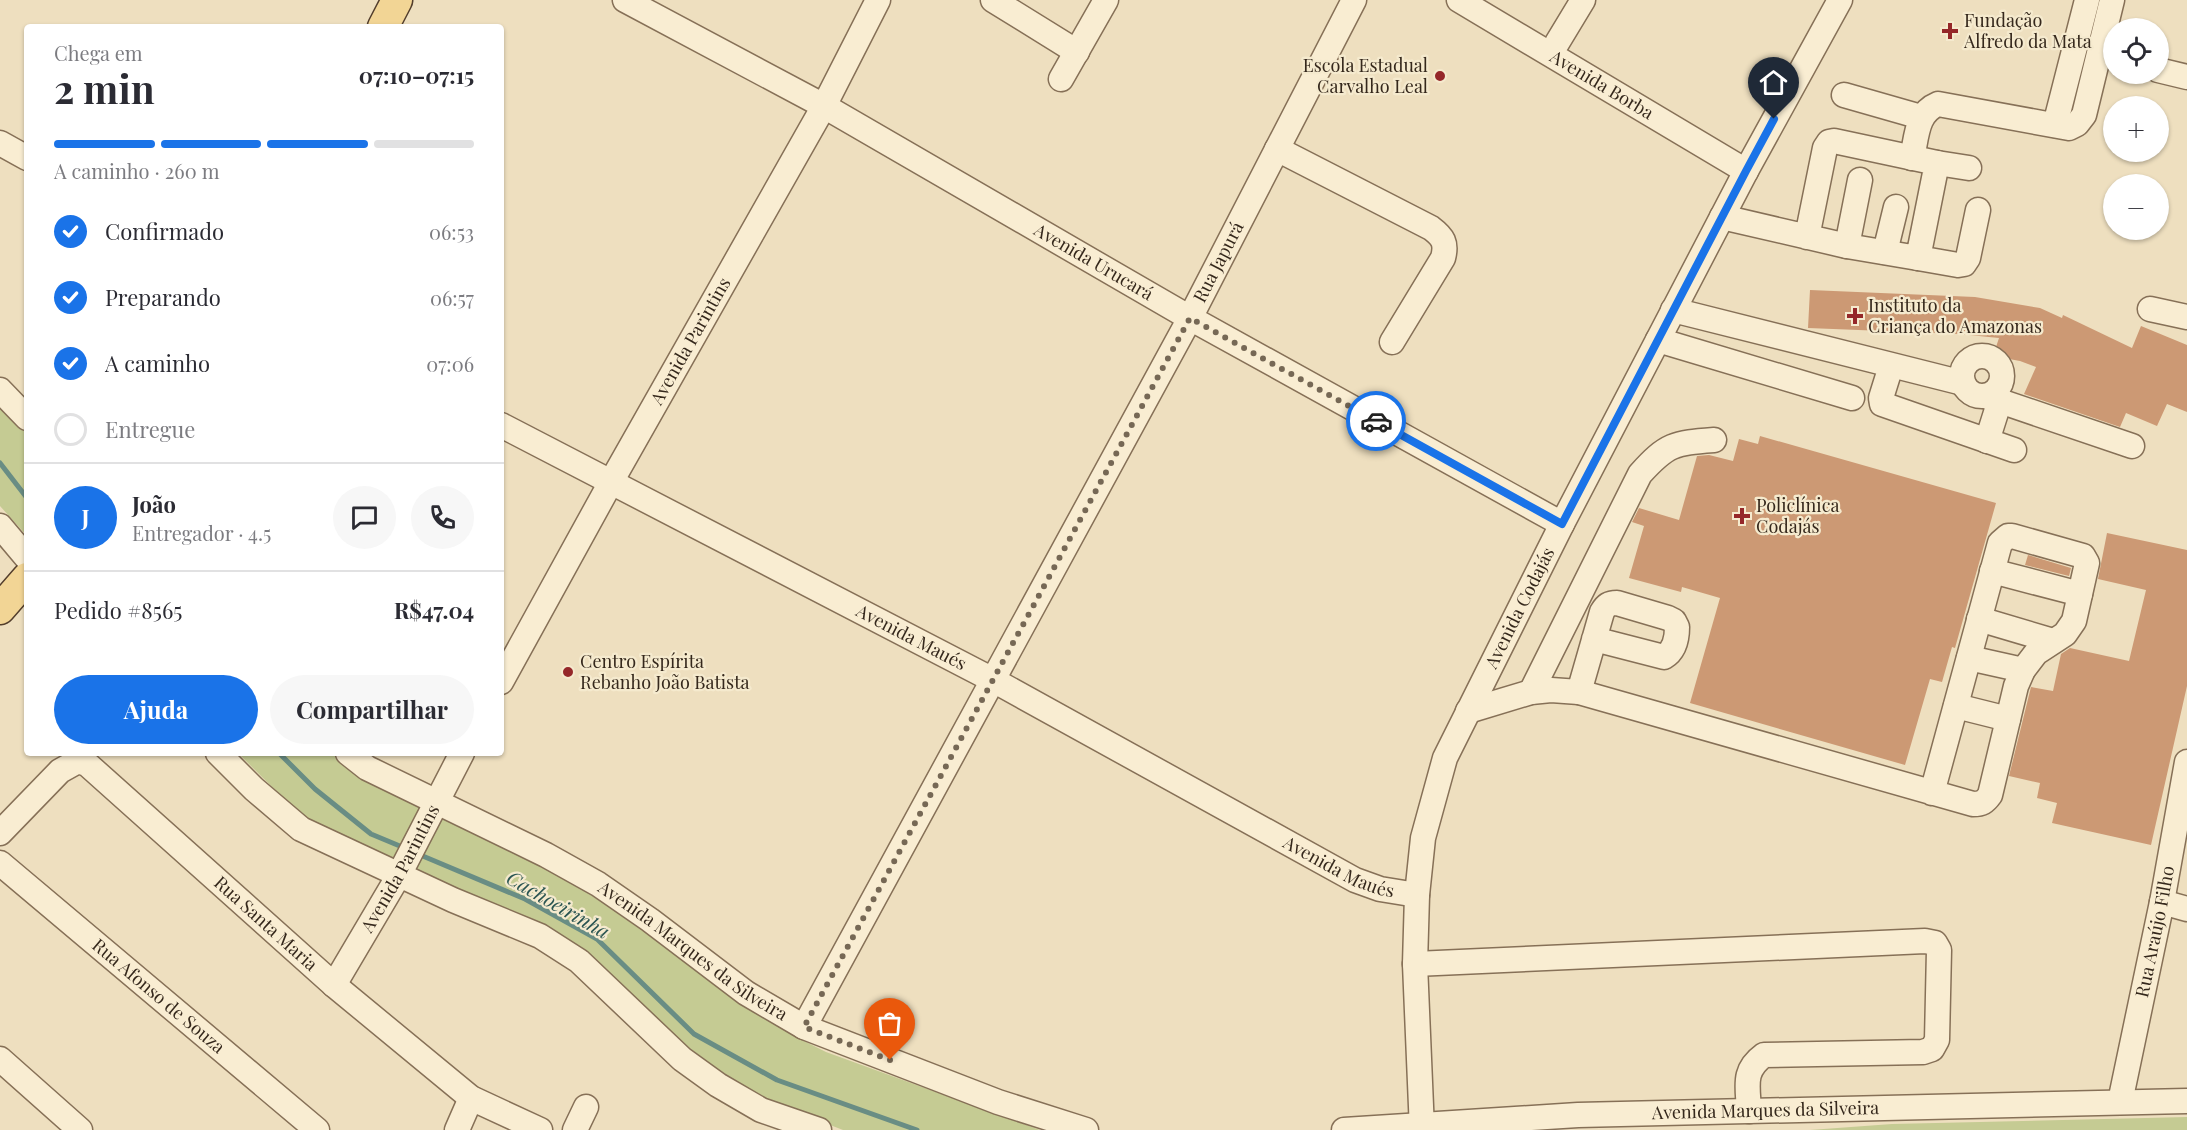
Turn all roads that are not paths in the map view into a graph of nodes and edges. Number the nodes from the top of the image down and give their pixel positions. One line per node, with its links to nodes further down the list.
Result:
1 (397, 0): 14 (main road)
2 (625, 0): 22 (street, Avenida Urucará)
3 (878, 0): 22 (street, Avenida Parintins)
4 (993, 0): 16 (street)
5 (1106, 0): 16 (street)
6 (1354, 0): 26 (street, Rua Japurá)
7 (1460, 0): 30 (street, Avenida Borba)
8 (1485, 0): 15 (street, Avenida Borba)
9 (1583, 0): 15 (street)
10 (1840, 0): 30 (street, Avenida Codajás)
11 (2087, 0): 24 (street)
12 (2112, 0): 13 (street)
13 (2110, 18)
14 (385, 24)
15 (1557, 43): 30 (street, Avenida Borba)
16 (1077, 52): 20 (street)
17 (2103, 65): 24 (street)
18 (2169, 73): 19 (street)
19 (2187, 77)
20 (1061, 79)
21 (1844, 95): 23 (street)
22 (824, 106): 43 (street, Avenida Urucará); 57 (street, Avenida Parintins)
23 (1921, 117): 24 (street); 28 (street)
24 (2055, 125)
25 (0, 143): 27 (street)
26 (1277, 149): 43 (street, Rua Japurá); 45 (street)
27 (24, 156)
28 (1912, 158): 29 (street); 36 (street)
29 (1936, 163): 31 (street); 39 (street)
30 (1749, 165): 35 (street, Avenida Codajás)
31 (1969, 168)
32 (1860, 180): 37 (street)
33 (1896, 207): 38 (street)
34 (1978, 210): 39 (street)
35 (1722, 218): 36 (street); 41 (street, Avenida Codajás)
36 (1807, 237): 37 (street)
37 (1847, 246): 38 (street)
38 (1885, 252): 39 (street)
39 (1918, 258)
40 (2150, 309): 42 (street)
41 (1673, 310): 44 (street, Avenida Codajás); 46 (street)
42 (2187, 317)
43 (1190, 318): 58 (street, Avenida Urucará); 69 (street, Rua Japurá)
44 (1658, 340): 49 (street); 58 (street, Avenida Codajás)
45 (1392, 342)
46 (1891, 366): 47 (street); 54 (street)
47 (1963, 383): 50 (street); 50 (street)
48 (0, 390): 51 (street)
49 (1852, 398)
50 (1993, 398): 54 (street); 55 (street)
51 (24, 415)
52 (504, 427): 57 (street, Avenida Maués)
53 (1714, 440): 70 (street)
54 (1986, 441): 56 (street)
55 (2132, 446)
56 (2014, 450)
57 (610, 482): 68 (street, Avenida Parintins); 69 (street, Avenida Maués)
58 (1562, 524): 73 (street, Avenida Codajás)
59 (0, 526): 60 (street)
60 (24, 554)
61 (1992, 571): 62 (street); 62 (street); 63 (street)
62 (2080, 594): 65 (street)
63 (1980, 618): 65 (street); 66 (street)
64 (1594, 639): 71 (street)
65 (2053, 641): 67 (street)
66 (1969, 658): 67 (street); 72 (street)
67 (2023, 670): 74 (street)
68 (504, 676)
69 (993, 680): 84 (street, Avenida Maués); 89 (street, Rua Japurá)
70 (1531, 692): 71 (street); 73 (street)
71 (1579, 692): 79 (street)
72 (1956, 706): 74 (street); 79 (street)
73 (1468, 711): 84 (street, Avenida Codajás)
74 (2008, 719): 79 (street)
75 (221, 756): 83 (street)
76 (352, 756): 80 (street, Avenida Marques da Silveira)
77 (460, 756): 80 (street, Avenida Parintins)
78 (2187, 766): 85 (street, Rua Araújo Filho)
79 (1932, 793)
80 (433, 806): 83 (street, Avenida Parintins); 89 (street, Avenida Marques da Silveira)
81 (0, 832): 88 (street, Rua Santa Maria)
82 (0, 863): 98 (street, Rua Afonso de Souza)
83 (401, 870): 88 (street, Avenida Parintins); 102 (street)
84 (1417, 895): 87 (street, Avenida Codajás)
85 (2162, 902): 86 (street); 93 (street, Rua Araújo Filho)
86 (2187, 909)
87 (1415, 964): 95 (street); 96 (street, Avenida Codajás)
88 (334, 985): 91 (street, Rua Santa Maria)
89 (804, 1027): 103 (street, Avenida Marques da Silveira)
90 (0, 1059): 97 (street)
91 (471, 1098): 99 (street); 100 (street, Rua Santa Maria)
92 (2187, 1101): 93 (street, Avenida Marques da Silveira)
93 (2120, 1102): 95 (street, Avenida Marques da Silveira)
94 (586, 1107): 101 (street)
95 (1749, 1111): 96 (street, Avenida Marques da Silveira)
96 (1422, 1127): 104 (street, Avenida Marques da Silveira)
97 (80, 1130)
98 (317, 1130)
99 (457, 1130)
100 (540, 1130)
101 (574, 1130)
102 (819, 1130)
103 (1086, 1130)
104 (1344, 1130)

